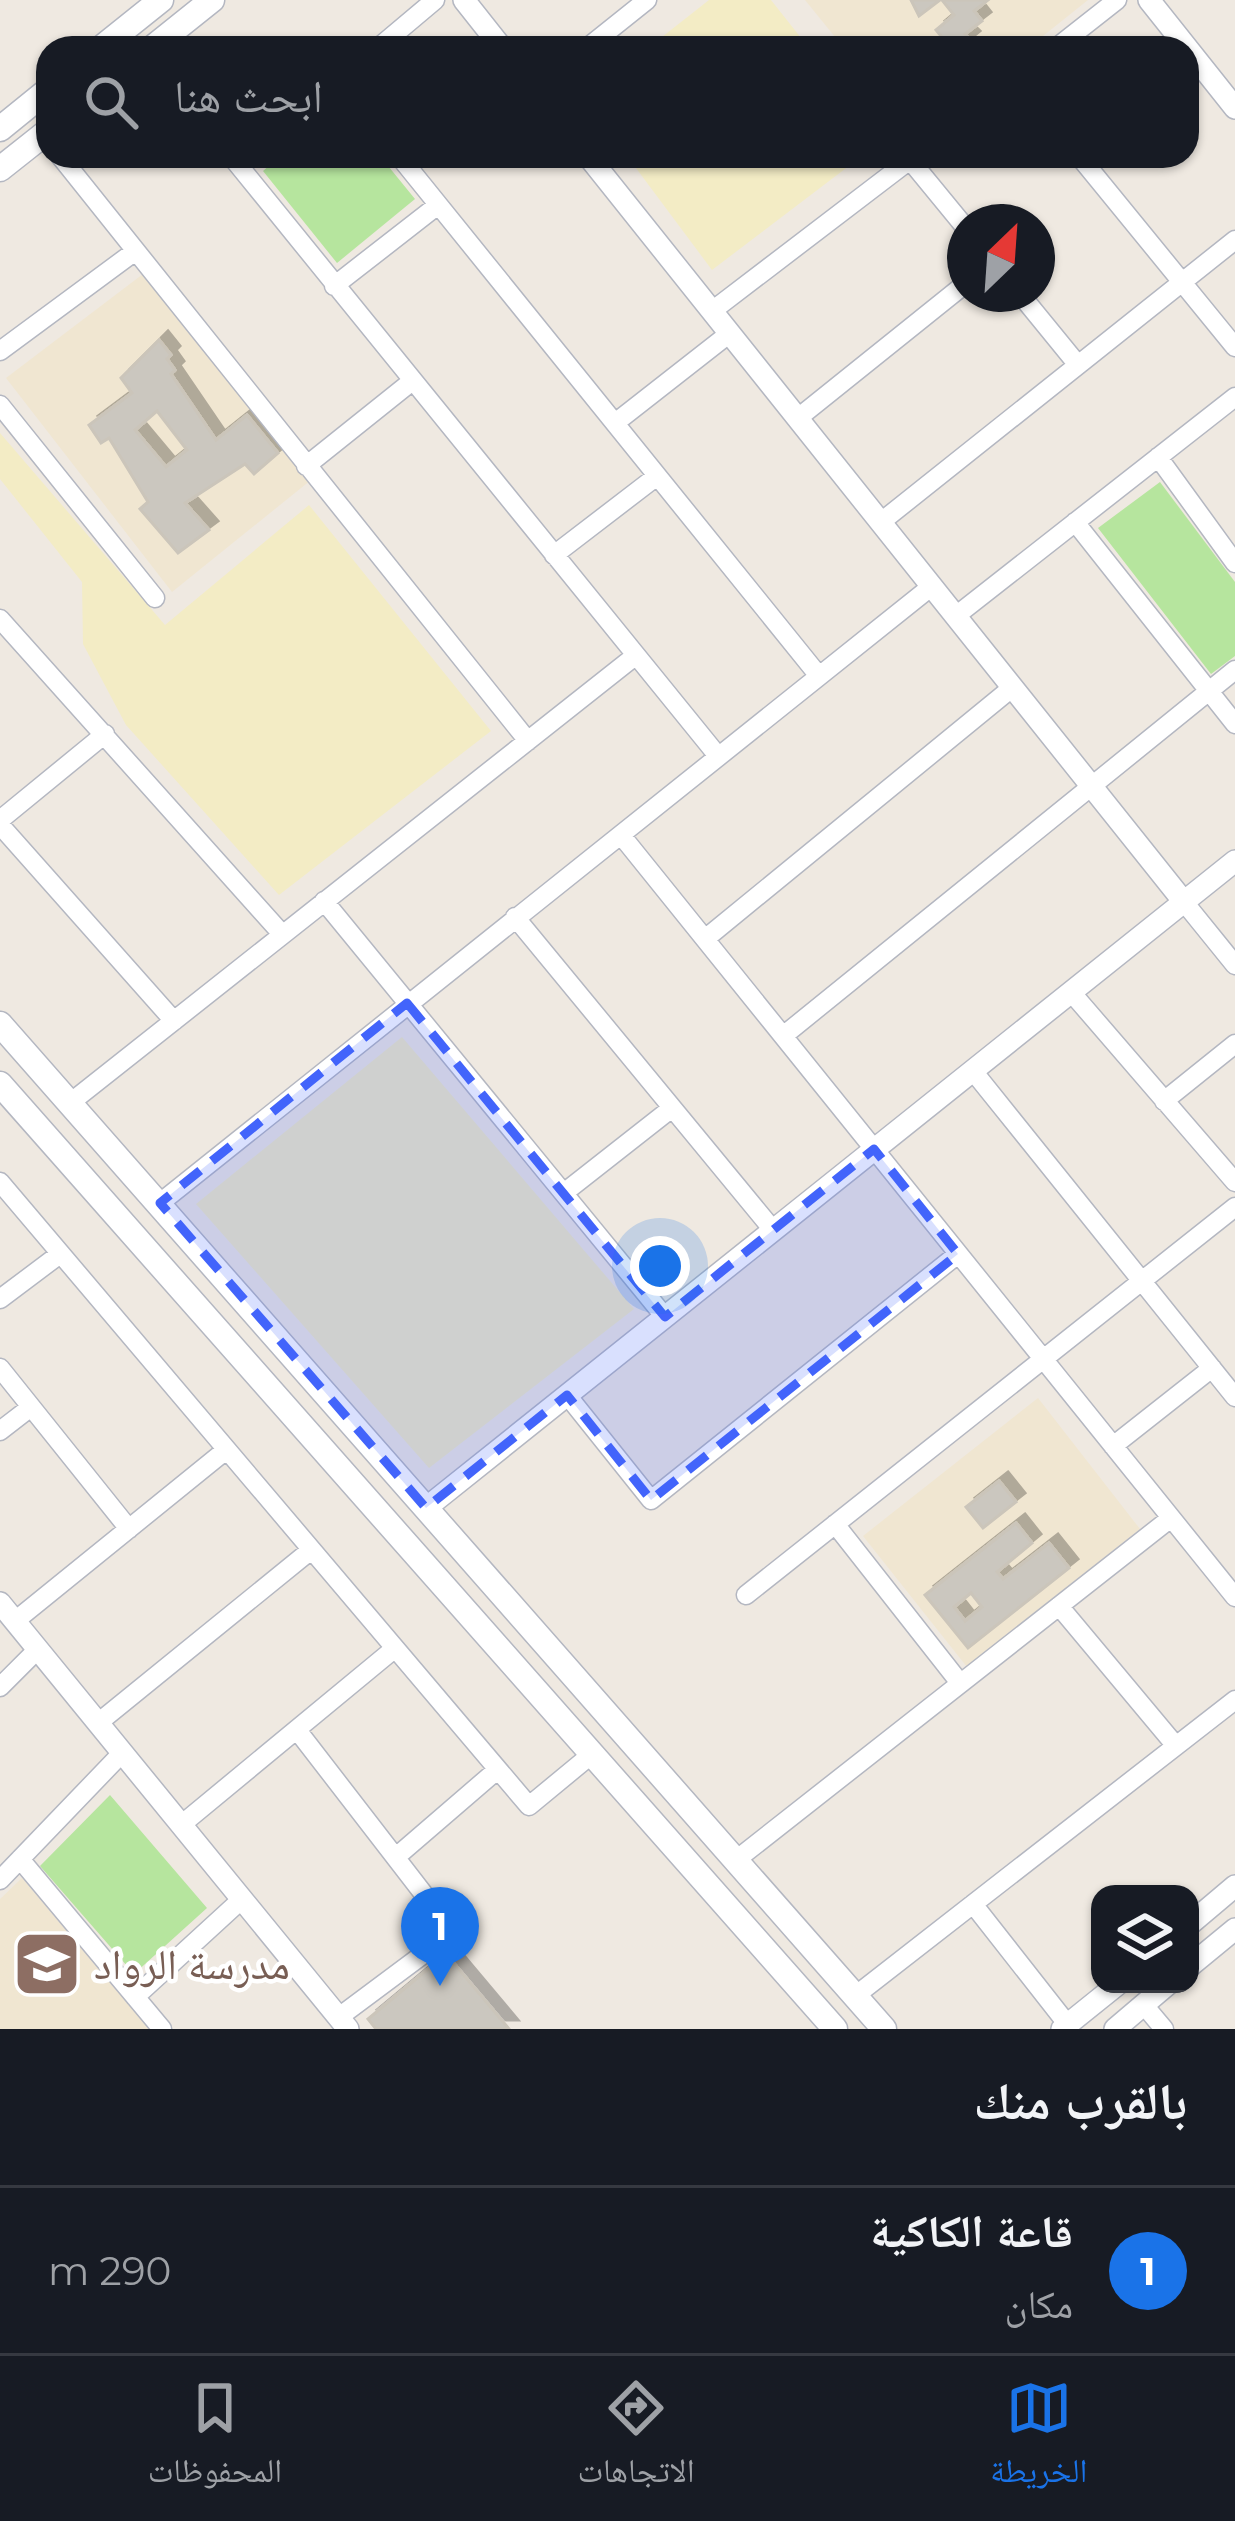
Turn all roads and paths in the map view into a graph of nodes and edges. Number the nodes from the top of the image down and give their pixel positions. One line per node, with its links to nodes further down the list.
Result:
1 (435, 0): 10 (street)
2 (464, 0): 11 (street)
3 (1118, 0): 13 (street)
4 (1149, 0): 14 (street)
5 (645, 1): 12 (street)
6 (205, 2): 9 (main road)
7 (144, 5): 8 (main road)
8 (113, 36)
9 (166, 36)
10 (392, 36)
11 (492, 36)
12 (602, 36)
13 (1072, 36)
14 (1178, 36)
15 (1199, 63): 17 (street)
16 (36, 100): 18 (main road)
17 (1235, 108)
18 (0, 128)
19 (36, 142): 27 (main road)
20 (69, 168): 31 (street)
21 (247, 168): 33 (street)
22 (409, 168): 29 (street)
23 (598, 168): 35 (street)
24 (900, 168): 35 (street)
25 (921, 168): 28 (street)
26 (1089, 168): 32 (street)
27 (0, 169)
28 (948, 204)
29 (438, 205): 33 (street); 45 (street)
30 (1235, 240): 32 (street)
31 (134, 252): 39 (street); 47 (street)
32 (1182, 283): 38 (street); 40 (street)
33 (334, 286): 41 (street)
34 (947, 298): 44 (street)
35 (712, 311): 37 (street)
36 (1035, 312): 40 (street)
37 (730, 333): 44 (street); 45 (street)
38 (1234, 342)
39 (0, 351)
40 (1078, 365): 49 (street)
41 (411, 382): 47 (street); 51 (street)
42 (1235, 397): 46 (street)
43 (0, 405): 54 (street)
44 (798, 418): 49 (street)
45 (615, 423): 48 (street)
46 (1158, 457): 50 (street); 52 (street)
47 (306, 466): 64 (street)
48 (657, 476): 51 (street); 59 (street)
49 (881, 522): 53 (street)
50 (1075, 522): 55 (street); 61 (street)
51 (554, 555): 57 (street)
52 (1235, 562)
53 (932, 586): 55 (street); 59 (street)
54 (155, 598)
55 (956, 615): 60 (street)
56 (0, 619): 63 (street)
57 (635, 656): 64 (street); 65 (street)
58 (1235, 670): 61 (street)
59 (819, 676): 65 (street)
60 (1012, 687): 66 (street); 74 (street)
61 (1208, 692): 62 (street); 66 (street)
62 (1235, 724)
63 (104, 734): 67 (street); 73 (street)
64 (528, 741): 70 (street)
65 (718, 755): 68 (street)
66 (1092, 786): 71 (street); 80 (street)
67 (0, 822): 78 (street)
68 (621, 835): 72 (street); 74 (street)
69 (1235, 861): 71 (street)
70 (324, 901): 73 (street); 77 (street)
71 (1184, 902): 75 (street); 76 (street)
72 (515, 917): 77 (street); 86 (street)
73 (282, 934): 78 (street)
74 (705, 939): 80 (street)
75 (1235, 965)
76 (1071, 992): 82 (street); 84 (street)
77 (407, 1003): 90 (street); 91 (street)
78 (174, 1021): 85 (street)
79 (0, 1024): 85 (main road)
80 (783, 1036): 87 (street)
81 (1235, 1044): 84 (street)
82 (973, 1071): 87 (street); 96 (street)
83 (0, 1084): 106 (main road)
84 (1165, 1101): 89 (street)
85 (70, 1103): 91 (main road)
86 (672, 1108): 90 (street); 93 (street)
87 (874, 1150): 93 (street); 95 (street)
88 (0, 1182): 94 (street)
89 (1235, 1182)
90 (566, 1192): 98 (street)
91 (160, 1203): 104 (main road)
92 (1235, 1207): 96 (street)
93 (773, 1230): 98 (street)
94 (60, 1254): 97 (street); 108 (street)
95 (958, 1254): 99 (street); 102 (street)
96 (1142, 1281): 99 (street); 101 (street)
97 (0, 1299)
98 (665, 1317): 102 (street)
99 (1043, 1359): 107 (street); 111 (street)
100 (0, 1368): 103 (street)
101 (1227, 1381): 107 (street)
102 (567, 1395): 109 (street)
103 (31, 1407): 105 (street); 112 (street)
104 (350, 1421): 106 (main road); 109 (main road)
105 (0, 1431)
106 (320, 1446): 128 (main road)
107 (1113, 1446): 110 (street)
108 (226, 1450): 112 (street); 113 (street)
109 (426, 1508): 133 (main road)
110 (1171, 1517): 115 (street); 117 (street)
111 (836, 1524): 114 (street); 121 (street)
112 (129, 1528): 118 (street)
113 (311, 1550): 120 (street); 124 (street)
114 (746, 1595)
115 (1235, 1597)
116 (0, 1603): 118 (street)
117 (1059, 1606): 121 (street); 126 (street)
118 (15, 1621): 119 (street)
119 (38, 1649): 122 (street); 124 (street)
120 (394, 1649): 125 (street); 129 (street)
121 (960, 1684): 133 (street)
122 (0, 1687)
123 (1235, 1700): 126 (street)
124 (98, 1723): 127 (street)
125 (297, 1730): 130 (street); 131 (street)
126 (1176, 1746): 137 (street)
127 (122, 1753): 130 (street); 132 (street)
128 (592, 1754): 129 (street); 149 (main road)
129 (497, 1771): 131 (street)
130 (181, 1825): 136 (street)
131 (396, 1857): 146 (street)
132 (20, 1859): 134 (street); 144 (street)
133 (736, 1860): 143 (main road)
134 (0, 1880)
135 (1235, 1886): 138 (street)
136 (242, 1899): 144 (street); 146 (street)
137 (973, 1904): 143 (street); 147 (street)
138 (1199, 1916)
139 (1235, 1929): 140 (street)
140 (1199, 1959)
141 (1107, 1993): 147 (street)
142 (1157, 1993): 145 (street)
143 (854, 1996): 150 (main road)
144 (135, 1997): 148 (street)
145 (1143, 2004): 151 (street); 152 (street)
146 (344, 2023)
147 (1065, 2027)
148 (162, 2029)
149 (835, 2029)
150 (884, 2029)
151 (1115, 2029)
152 (1164, 2029)

